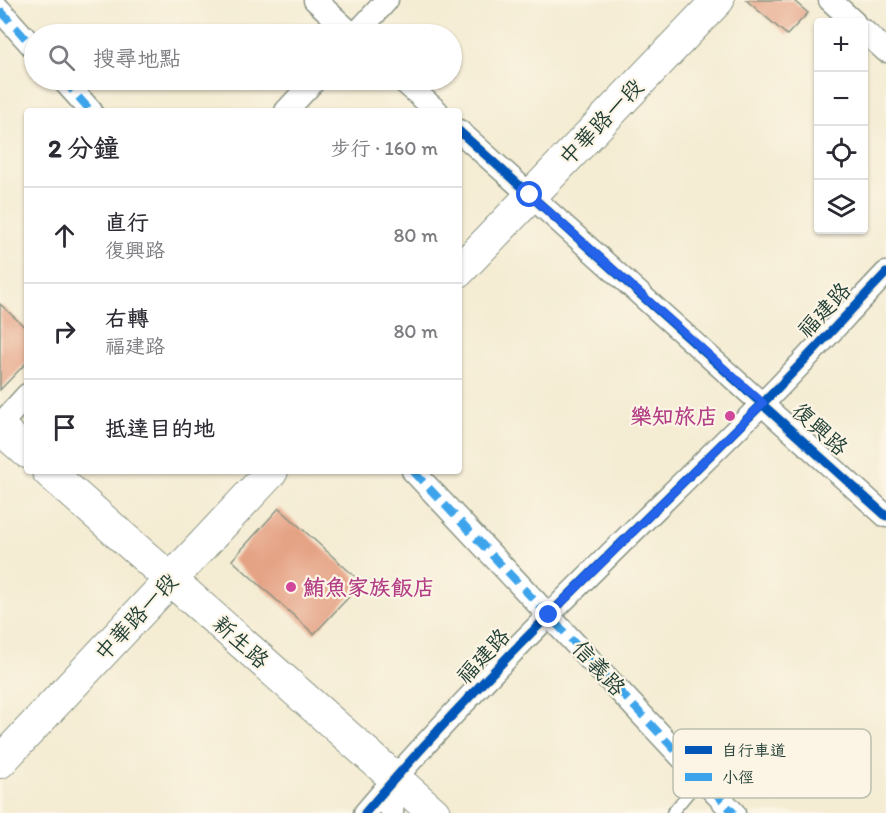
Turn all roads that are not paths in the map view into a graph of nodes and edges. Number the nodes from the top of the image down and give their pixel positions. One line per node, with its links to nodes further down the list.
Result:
1 (315, 0): 7 (street)
2 (387, 0): 8 (street)
3 (718, 0): 19 (street, 中華路一段)
4 (830, 0): 6 (street)
5 (0, 10): 10 (street)
6 (850, 18)
7 (343, 24)
8 (364, 24)
9 (868, 35): 11 (street)
10 (24, 37)
11 (886, 51)
12 (72, 90): 15 (street)
13 (306, 90): 16 (street)
14 (413, 90): 17 (street)
15 (88, 108)
16 (289, 108)
17 (434, 108)
18 (462, 134): 19 (street, 復興路)
19 (530, 195): 20 (street, 中華路一段); 23 (street, 復興路)
20 (462, 268)
21 (886, 273): 23 (street, 福建路)
22 (24, 398): 24 (street)
23 (763, 403): 29 (street, 復興路); 31 (street, 福建路)
24 (0, 426): 25 (street)
25 (24, 449)
26 (51, 474): 30 (street, 新生路)
27 (269, 474): 30 (street, 中華路一段)
28 (416, 474): 31 (street, 信義路)
29 (886, 516)
30 (171, 579): 33 (street, 中華路一段); 34 (street, 新生路)
31 (549, 615): 32 (street, 信義路); 34 (street, 福建路)
32 (673, 747)
33 (0, 762)
34 (395, 778): 37 (street, 福建路); 38 (street); 39 (street, 新生路)
35 (685, 798): 40 (lane)
36 (721, 798): 41 (street, 信義路)
37 (365, 813)
38 (392, 813)
39 (434, 813)
40 (672, 813)
41 (735, 813)

